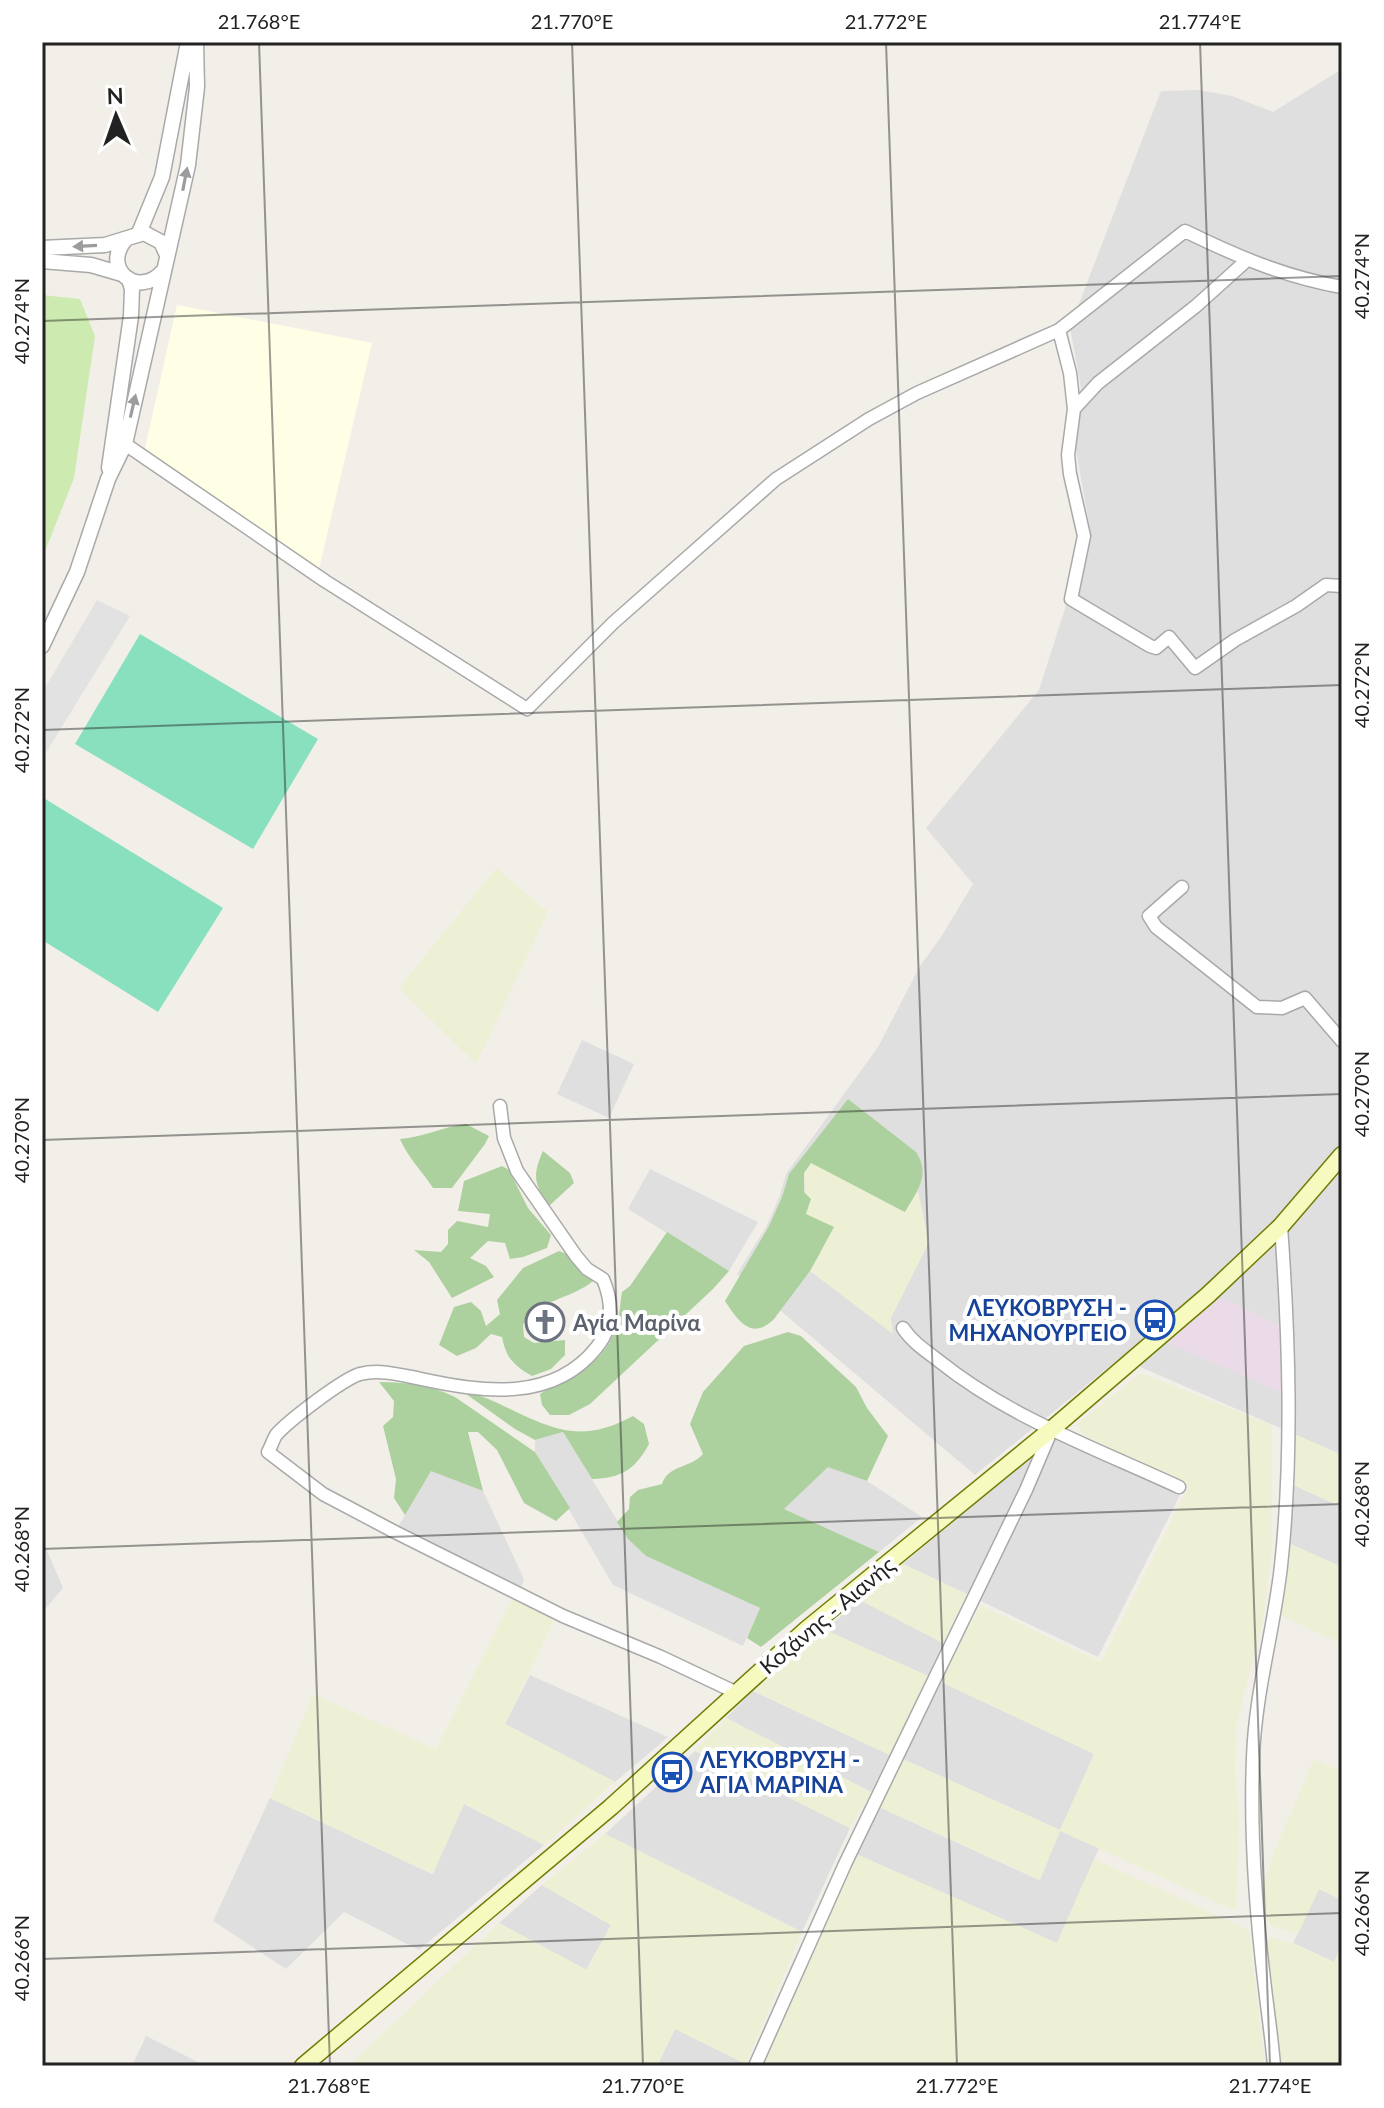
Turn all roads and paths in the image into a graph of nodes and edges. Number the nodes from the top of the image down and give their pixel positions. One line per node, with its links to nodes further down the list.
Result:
1 (188, 42): 3 (street)
2 (196, 42): 5 (street, one-way to 2)
3 (133, 236): 4 (street, one-way to 4); 5 (street); 9 (street)
4 (42, 248)
5 (167, 255): 8 (street)
6 (42, 261): 9 (street)
7 (1246, 261): 10 (street); 11 (street); 12 (street)
8 (163, 271): 9 (street); 13 (street, one-way to 8)
9 (126, 276): 14 (street)
10 (1342, 287)
11 (1059, 330): 12 (street); 13 (street)
12 (1074, 409): 15 (street)
13 (125, 444): 14 (street)
14 (108, 479): 16 (street)
15 (1342, 586)
16 (42, 646)
17 (1182, 887): 18 (street)
18 (1342, 1041)
19 (500, 1106): 25 (street)
20 (1342, 1155): 21 (main road, Κοζάνης - Αιανής)
21 (1281, 1226): 23 (main road, Κοζάνης - Αιανής); 28 (street)
22 (903, 1328): 23 (street)
23 (1052, 1429): 24 (street); 25 (main road, Κοζάνης - Αιανής); 27 (street)
24 (1179, 1487)
25 (737, 1693): 26 (main road, Κοζάνης - Αιανής)
26 (303, 2066)
27 (755, 2066)
28 (1274, 2066)

